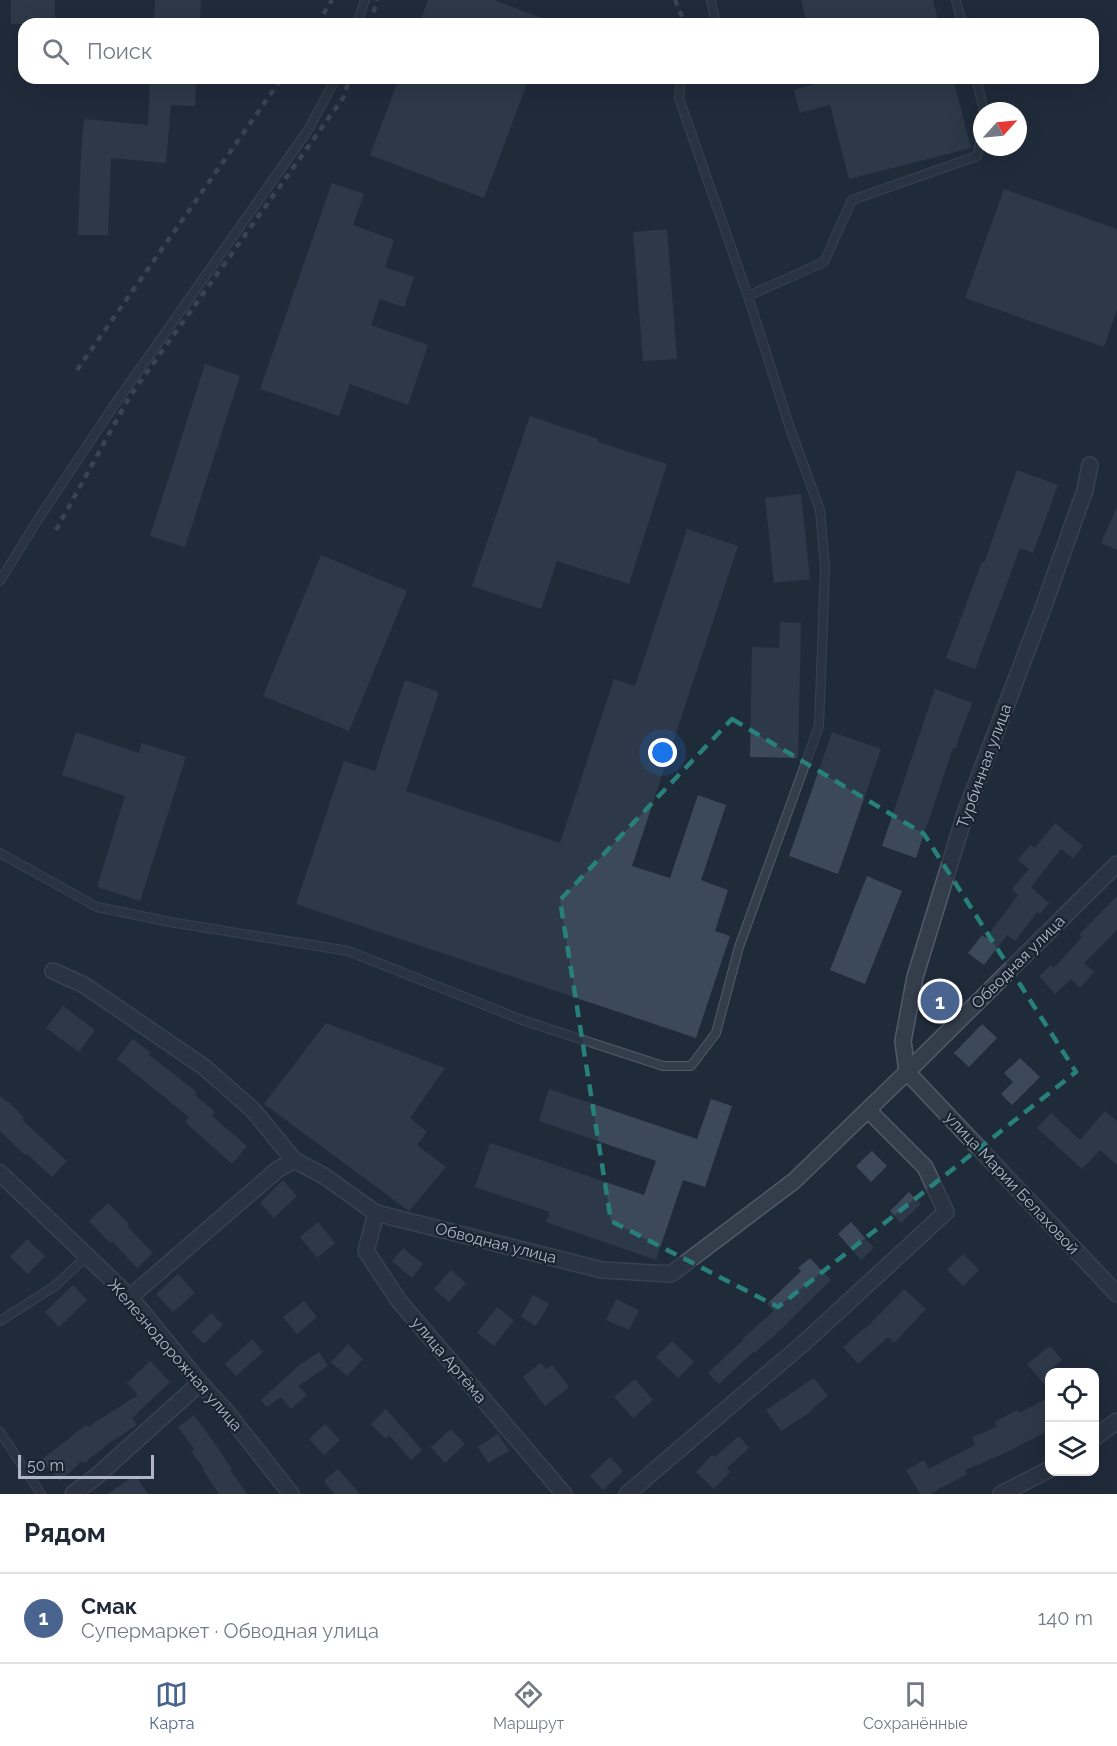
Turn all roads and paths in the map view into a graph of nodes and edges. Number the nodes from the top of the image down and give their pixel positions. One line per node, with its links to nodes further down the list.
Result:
1 (364, 0): 4 (lane)
2 (711, 0): 5 (lane)
3 (956, 0): 6 (lane)
4 (359, 18)
5 (715, 18)
6 (960, 18)
7 (333, 84): 14 (lane)
8 (681, 84): 12 (lane)
9 (977, 84): 10 (lane)
10 (982, 102)
11 (977, 156): 12 (lane)
12 (748, 296): 15 (lane)
13 (1090, 465): 18 (street, Турбинная улица)
14 (0, 581)
15 (0, 853)
16 (1117, 864): 18 (street, Обводная улица)
17 (53, 971): 20 (street)
18 (907, 1072): 19 (street, Обводная улица); 24 (street, улица Марии Белаховой)
19 (868, 1110): 22 (street, Обводная улица); 36 (street)
20 (294, 1160): 22 (street, Обводная улица); 25 (street)
21 (1, 1176): 23 (street, Железнодорожная улица)
22 (376, 1213): 35 (street, улица Артёма)
23 (87, 1256): 25 (street, Железнодорожная улица); 26 (lane)
24 (1117, 1294)
25 (130, 1297): 27 (street, Железнодорожная улица)
26 (0, 1321)
27 (200, 1383): 33 (street); 34 (street, Железнодорожная улица)
28 (1117, 1421): 30 (street)
29 (0, 1432): 32 (lane)
30 (1099, 1435)
31 (1045, 1472): 37 (street)
32 (41, 1494)
33 (73, 1494)
34 (291, 1494)
35 (564, 1494)
36 (627, 1494)
37 (1001, 1494)

